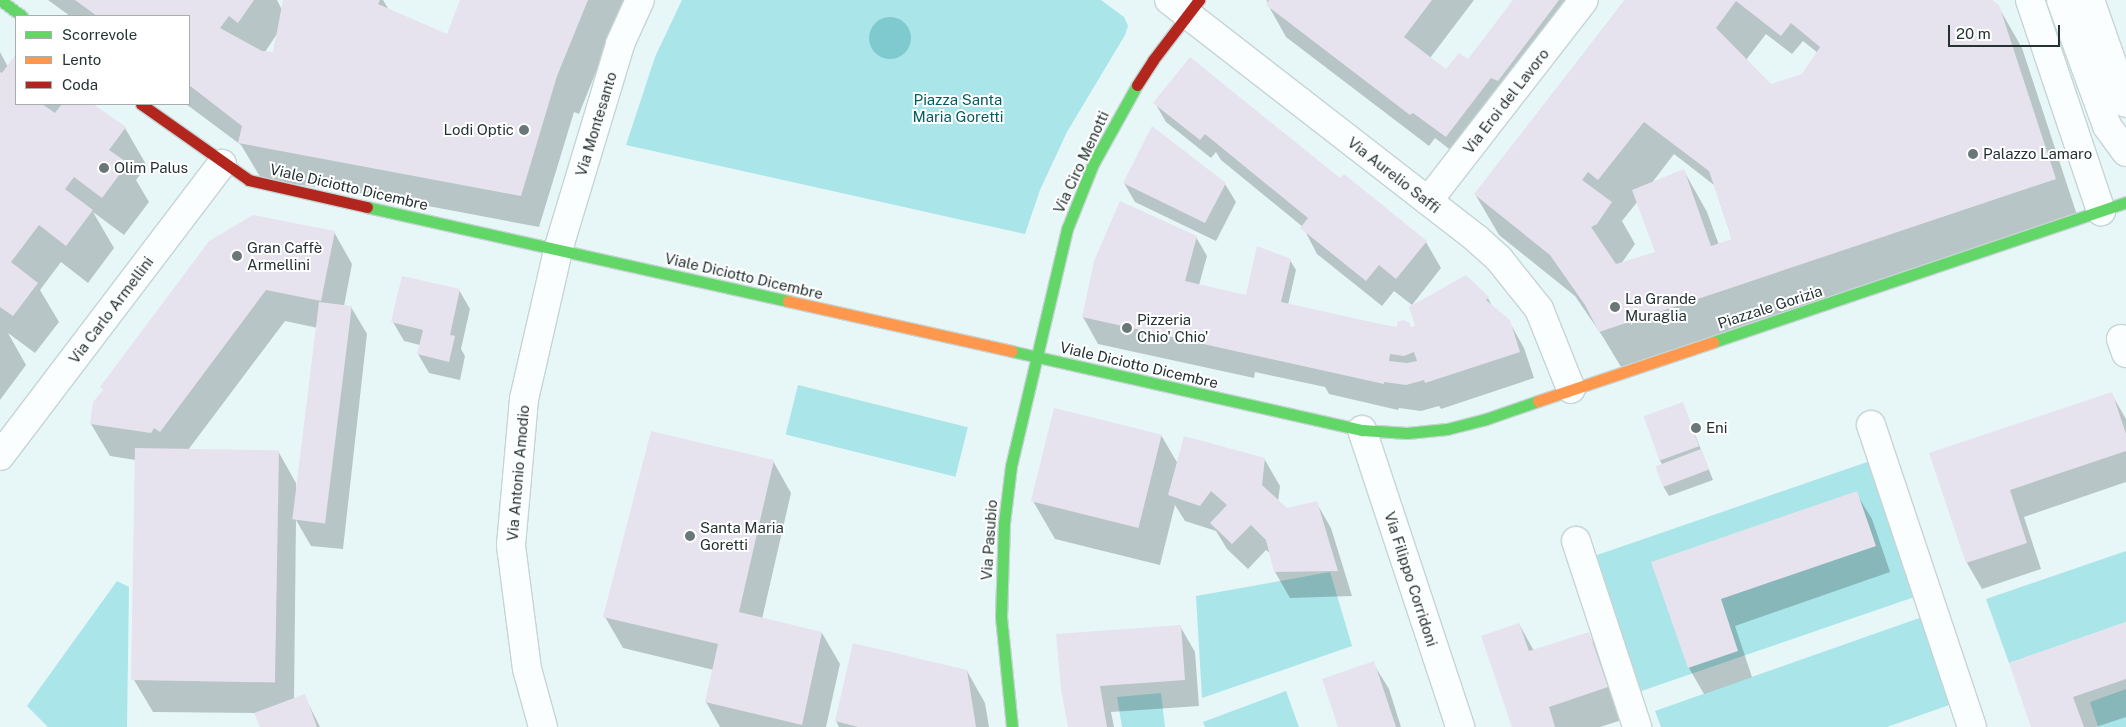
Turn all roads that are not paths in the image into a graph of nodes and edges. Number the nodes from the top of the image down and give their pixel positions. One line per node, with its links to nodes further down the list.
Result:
1 (0, 0): 8 (main road)
2 (640, 0): 15 (street, Via Montesanto)
3 (1584, 0): 13 (street, Via Eroi del Lavoro)
4 (2030, 0): 14 (street)
5 (2062, 0): 11 (street)
6 (2090, 0): 9 (street)
7 (1185, 5): 13 (street, Via Aurelio Saffi); 16 (main road, Via Ciro Menotti)
8 (21, 15)
9 (2126, 103)
10 (142, 105): 12 (main road, Viale Diciotto Dicembre)
11 (2126, 152)
12 (222, 164): 15 (main road, Viale Diciotto Dicembre); 20 (street, Via Carlo Armellini)
13 (1428, 202): 17 (street, Via Aurelio Saffi)
14 (2114, 206): 17 (main road, Piazzale Gorizia)
15 (558, 250): 16 (main road, Viale Diciotto Dicembre); 22 (street, Via Antonio Amodio)
16 (1035, 357): 19 (main road, Viale Diciotto Dicembre); 23 (main road, Via Pasubio)
17 (1571, 389): 19 (main road, Piazzale Gorizia)
18 (1871, 425): 26 (street)
19 (1362, 430): 24 (street, Via Filippo Corridoni)
20 (0, 456)
21 (1576, 541): 25 (street)
22 (543, 727)
23 (1012, 727)
24 (1460, 727)
25 (1637, 727)
26 (1972, 727)

